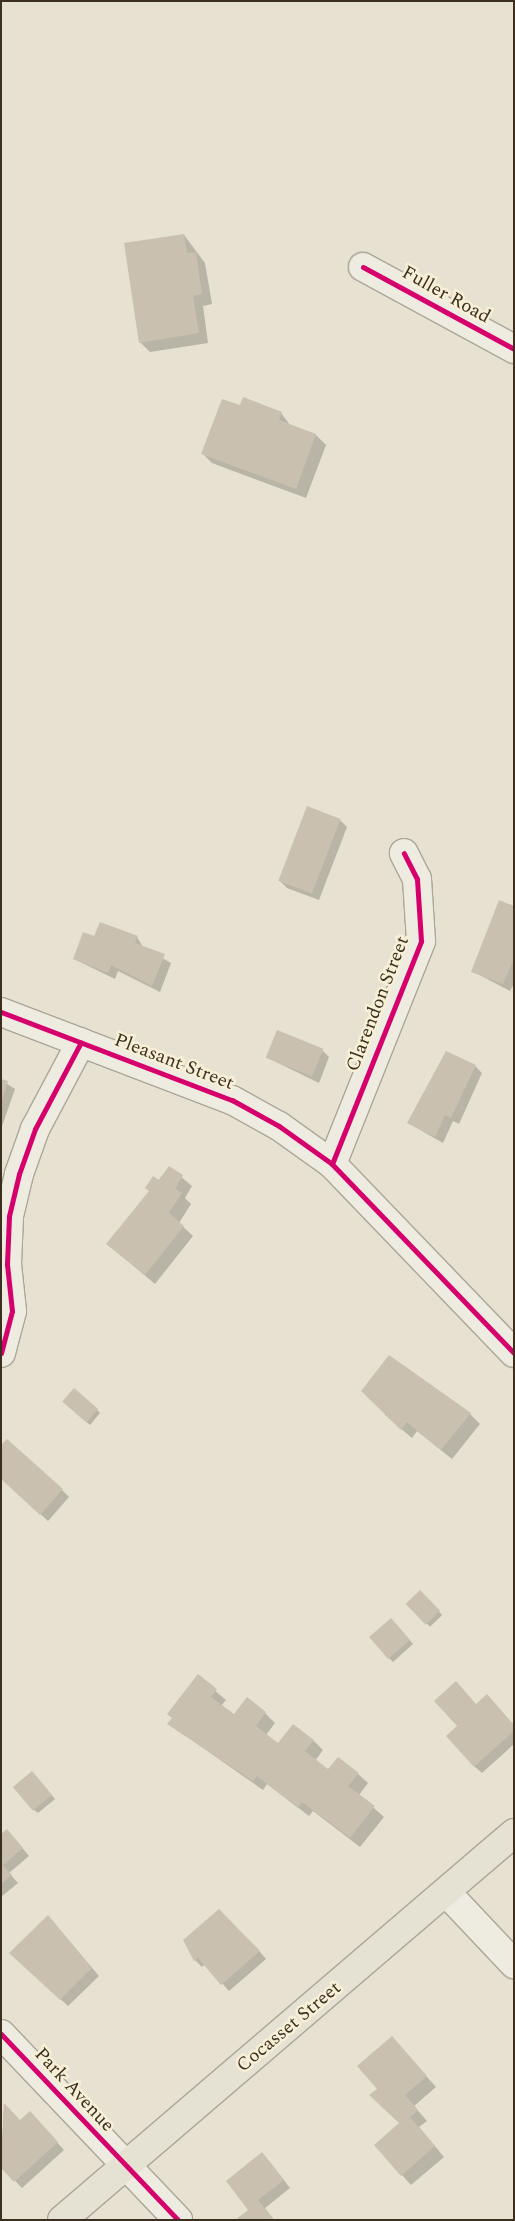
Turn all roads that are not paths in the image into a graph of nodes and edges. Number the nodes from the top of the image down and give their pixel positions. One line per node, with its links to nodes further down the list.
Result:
1 (363, 267): 2 (street, Fuller Road)
2 (514, 349)
3 (404, 853): 6 (street, Clarendon Street)
4 (1, 1012): 5 (street, Pleasant Street)
5 (81, 1042): 6 (street, Pleasant Street); 7 (street)
6 (332, 1164): 8 (street, Pleasant Street)
7 (1, 1353)
8 (514, 1353)
9 (514, 1833): 10 (main road, Cocasset Street)
10 (447, 1893): 11 (street); 13 (main road, Cocasset Street)
11 (514, 1964)
12 (1, 2034): 13 (street, Park Avenue)
13 (126, 2166): 14 (main road, Cocasset Street); 15 (street, Park Avenue)
14 (62, 2220)
15 (178, 2220)

